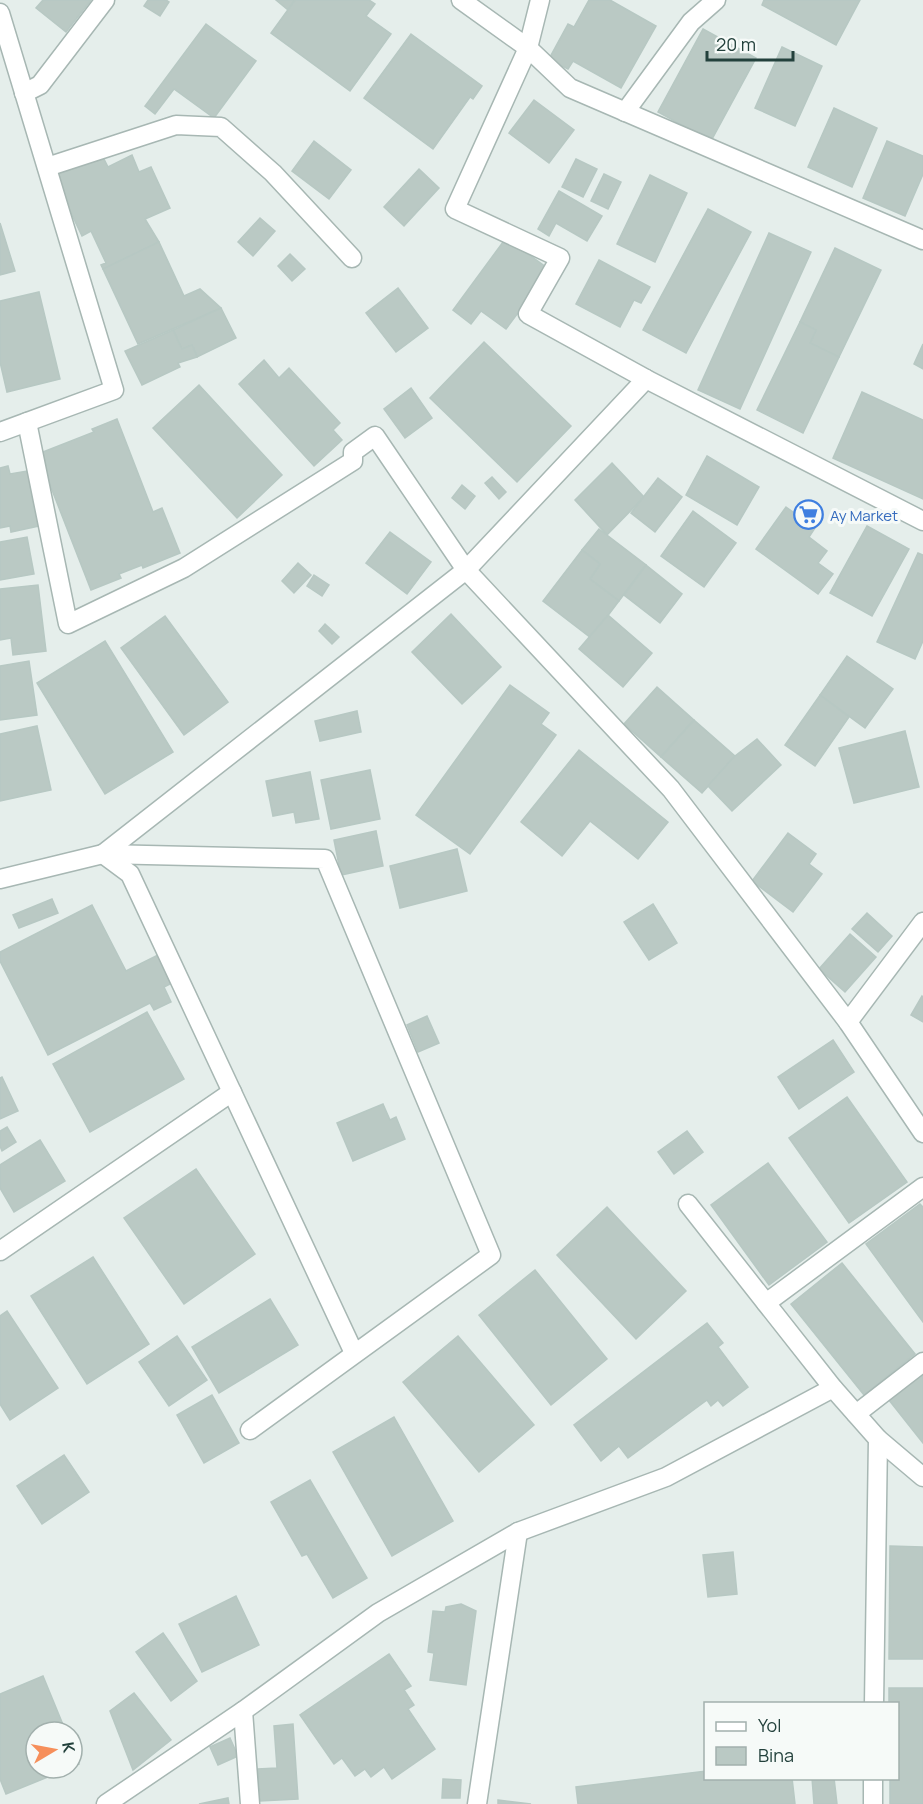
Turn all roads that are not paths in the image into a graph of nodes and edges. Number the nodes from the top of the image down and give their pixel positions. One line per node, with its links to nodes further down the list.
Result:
1 (105, 0): 7 (street)
2 (461, 0): 6 (street)
3 (540, 0): 6 (street)
4 (716, 0): 8 (street)
5 (0, 13): 7 (street)
6 (528, 48): 8 (street); 12 (street)
7 (24, 93): 9 (street)
8 (626, 112): 10 (street)
9 (47, 167): 11 (street); 13 (street)
10 (923, 240)
11 (352, 258)
12 (646, 379): 15 (street); 16 (street)
13 (27, 422): 14 (street); 16 (street)
14 (0, 432)
15 (923, 521)
16 (466, 570): 17 (street); 20 (street)
17 (103, 854): 18 (street); 21 (street); 27 (street)
18 (0, 879)
19 (923, 922): 20 (street)
20 (848, 1022): 22 (street)
21 (232, 1092): 25 (street); 27 (street)
22 (923, 1133)
23 (923, 1187): 26 (street)
24 (688, 1204): 26 (street)
25 (0, 1251)
26 (766, 1303): 29 (street)
27 (354, 1353): 31 (street)
28 (923, 1362): 30 (street)
29 (832, 1388): 30 (street); 34 (street)
30 (856, 1414): 32 (street)
31 (250, 1430)
32 (878, 1439): 33 (street); 35 (street)
33 (923, 1477)
34 (518, 1532): 36 (street); 40 (street)
35 (874, 1702)
36 (243, 1711): 38 (street); 39 (street)
37 (873, 1780): 41 (street)
38 (106, 1804)
39 (250, 1804)
40 (477, 1804)
41 (873, 1804)

